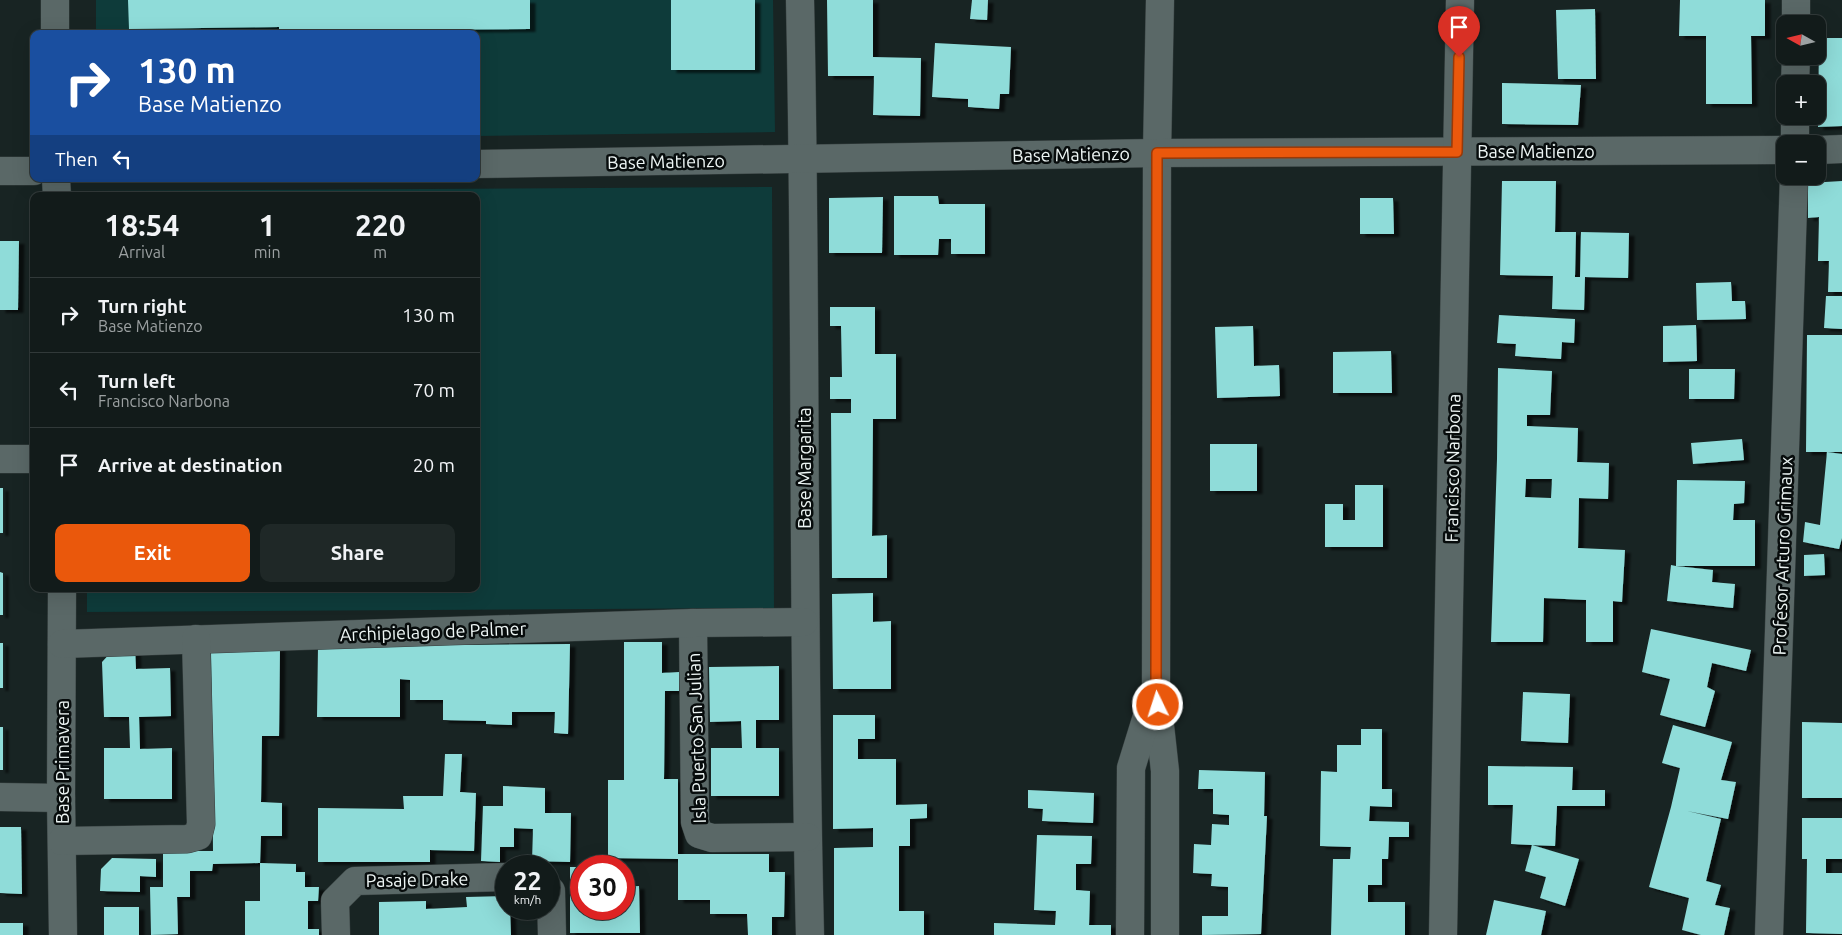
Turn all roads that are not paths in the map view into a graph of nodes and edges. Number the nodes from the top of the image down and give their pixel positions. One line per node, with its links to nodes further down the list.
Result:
1 (55, 0): 7 (street)
2 (800, 0): 13 (street, Base Margarita)
3 (1160, 0): 12 (street)
4 (1460, 0): 11 (street, Francisco Narbona)
5 (1796, 0): 6 (street)
6 (1796, 15)
7 (55, 30)
8 (1842, 149): 10 (street)
9 (1776, 150): 11 (street, Base Matienzo)
10 (1826, 150)
11 (1457, 152): 12 (street, Base Matienzo); 38 (street, Francisco Narbona)
12 (1157, 153): 13 (street, Base Matienzo); 25 (street)
13 (803, 159): 14 (street, Base Matienzo); 22 (street, Base Margarita)
14 (480, 164)
15 (30, 170): 16 (street)
16 (0, 171)
17 (1794, 185): 39 (street, Profesor Arturo Grimaux)
18 (0, 459): 19 (street)
19 (30, 459)
20 (62, 592): 24 (street, Base Primavera)
21 (693, 622): 22 (street, Archipielago de Palmer); 23 (street, Archipielago de Palmer); 28 (street, Isla Puerto San Julian)
22 (804, 622): 28 (street, Base Margarita)
23 (196, 639): 24 (street, Archipielago de Palmer); 29 (street)
24 (62, 644): 27 (street, Base Primavera)
25 (1156, 689): 36 (street); 37 (street)
26 (0, 797): 27 (street)
27 (61, 798): 29 (street, Base Primavera)
28 (808, 837): 35 (street, Base Margarita)
29 (62, 841): 32 (street, Base Primavera)
30 (495, 877): 33 (street, Pasaje Drake)
31 (551, 920): 34 (street)
32 (63, 935)
33 (336, 935)
34 (552, 935)
35 (810, 935)
36 (1130, 935)
37 (1165, 935)
38 (1443, 935)
39 (1769, 935)

